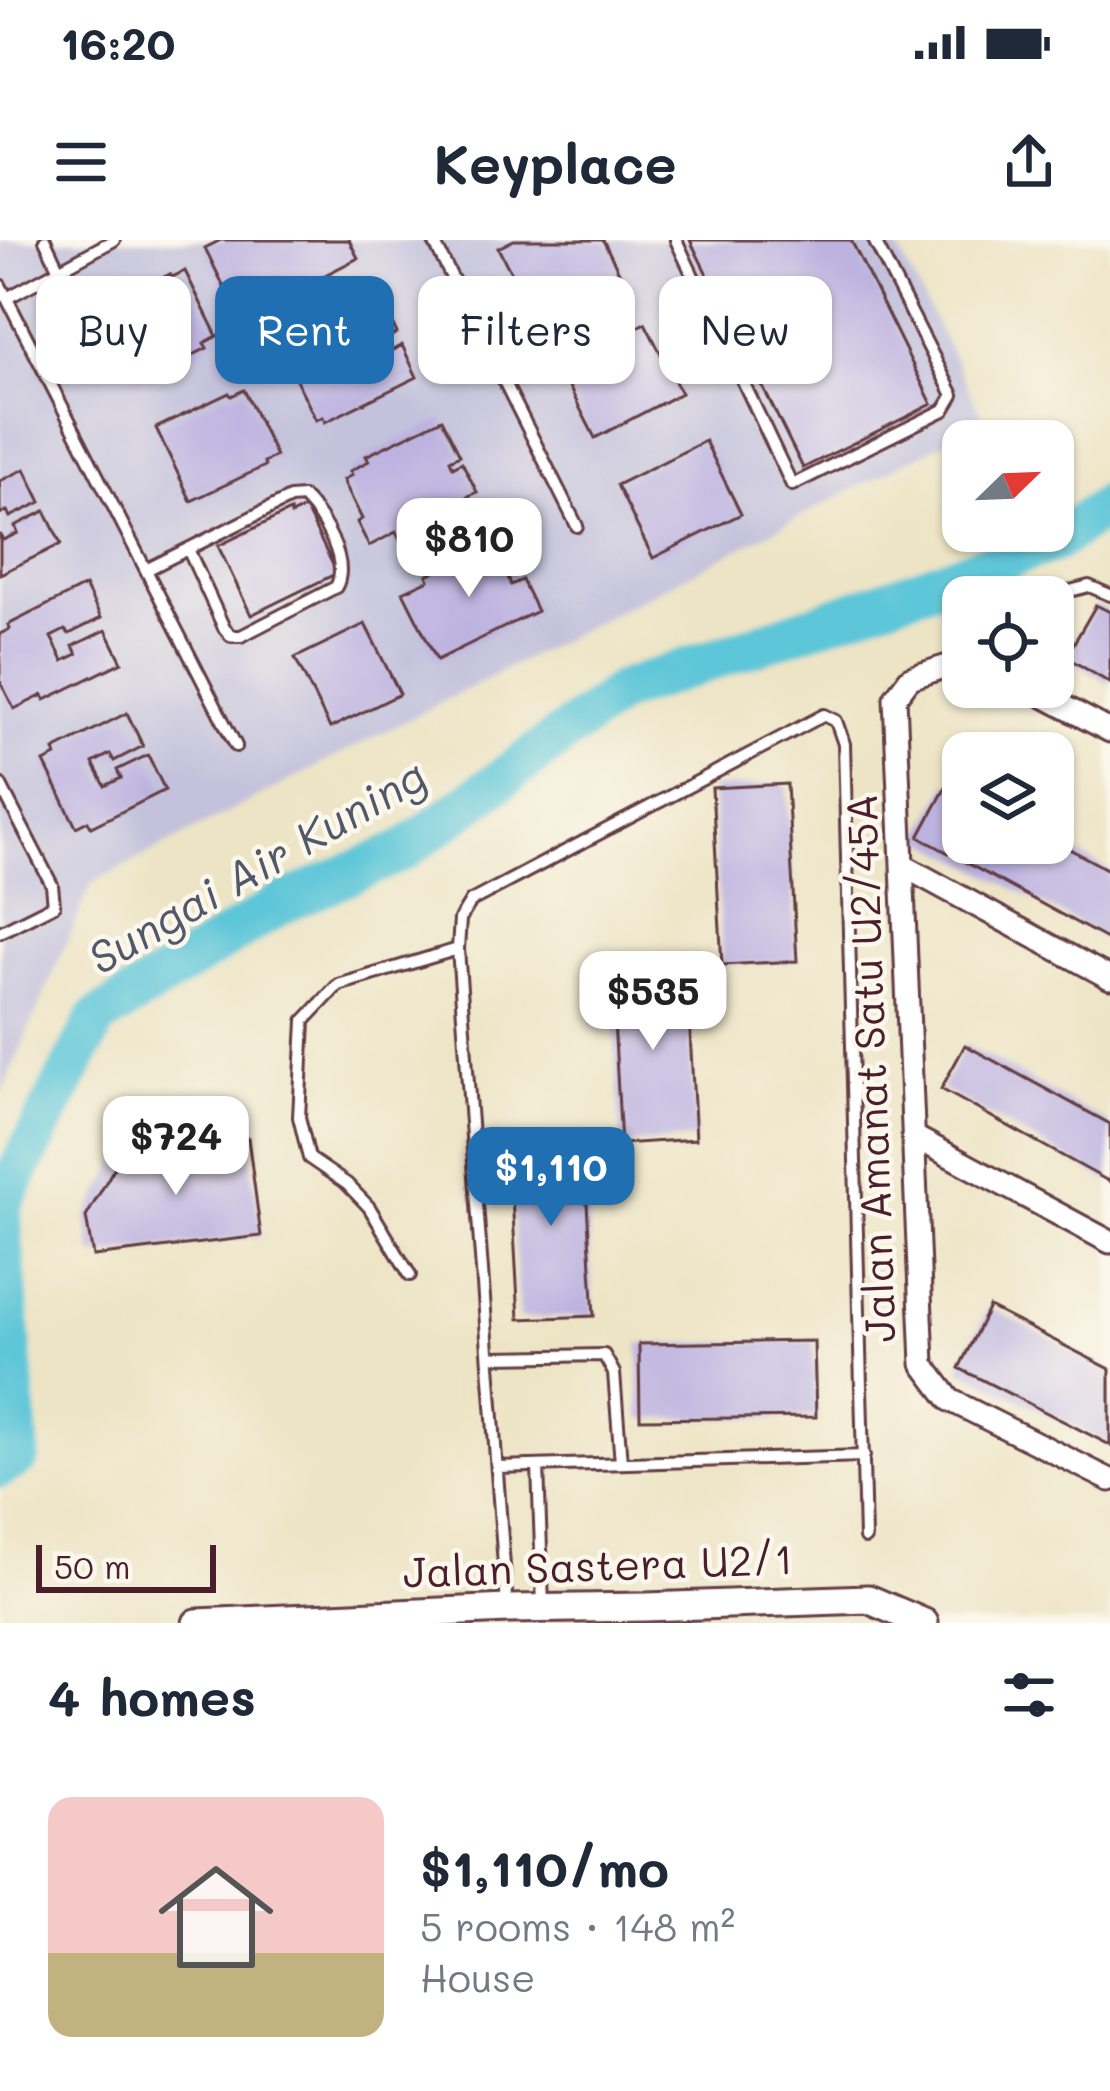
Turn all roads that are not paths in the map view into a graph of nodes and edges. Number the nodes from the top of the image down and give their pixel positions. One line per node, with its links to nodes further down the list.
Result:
1 (45, 240): 6 (lane)
2 (114, 240): 6 (lane)
3 (433, 240): 9 (lane)
4 (676, 240): 5 (lane)
5 (874, 240)
6 (59, 270): 8 (lane)
7 (0, 285): 8 (lane)
8 (7, 298): 11 (lane)
9 (577, 526)
10 (188, 549): 10 (lane); 11 (lane)
11 (146, 570): 17 (lane)
12 (1074, 590): 13 (lane)
13 (1110, 595)
14 (942, 668): 19 (street, Jalan Amanat Satu U2/45A)
15 (1068, 708): 16 (street)
16 (1110, 730)
17 (236, 746)
18 (0, 784): 20 (lane)
19 (902, 865): 22 (street); 23 (street, Jalan Amanat Satu U2/45A)
20 (0, 932)
21 (458, 949): 25 (lane); 26 (lane); 27 (lane)
22 (1110, 978)
23 (913, 1136): 24 (street); 31 (street, Jalan Amanat Satu U2/45A)
24 (1110, 1242)
25 (410, 1275)
26 (489, 1358): 28 (lane); 30 (lane)
27 (864, 1456): 28 (lane); 32 (lane)
28 (621, 1463): 29 (lane)
29 (538, 1466): 30 (lane); 35 (lane)
30 (497, 1467): 34 (lane)
31 (1110, 1480)
32 (865, 1538)
33 (727, 1604): 36 (street, Jalan Sastera U2/1); 38 (street); 39 (street, Jalan Sastera U2/1)
34 (508, 1609): 35 (street, Jalan Sastera U2/1); 37 (street, Jalan Sastera U2/1)
35 (563, 1613): 36 (street, Jalan Sastera U2/1)
36 (646, 1615)
37 (197, 1623)
38 (701, 1623)
39 (924, 1623)

